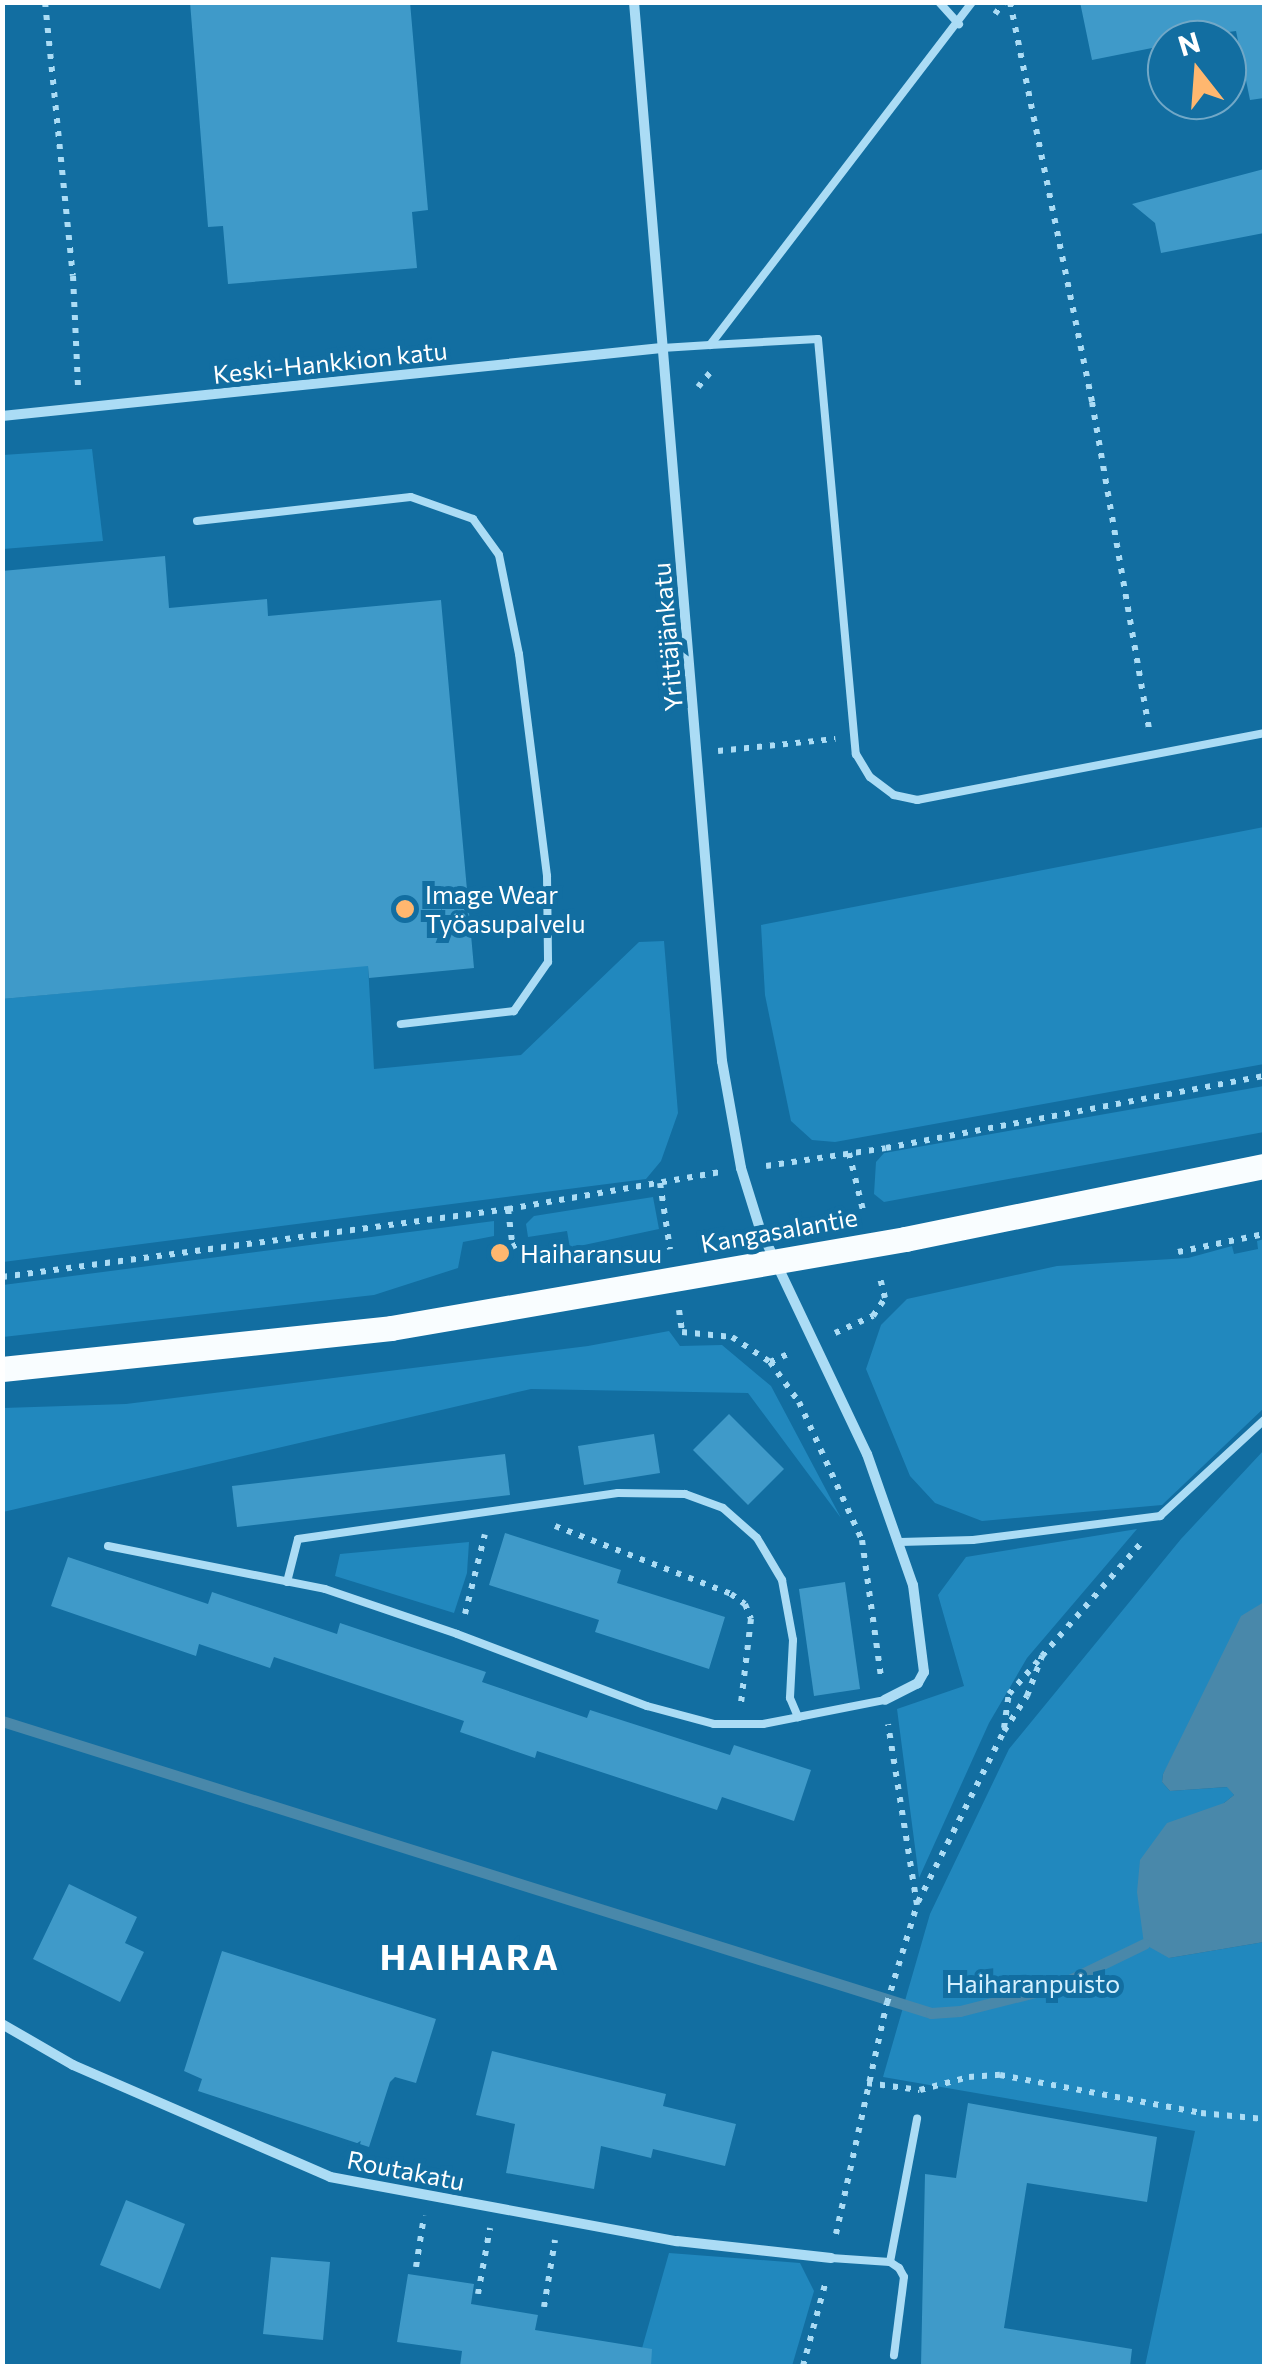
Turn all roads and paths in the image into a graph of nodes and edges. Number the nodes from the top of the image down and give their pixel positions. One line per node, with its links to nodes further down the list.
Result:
1 (45, 2): 9 (path)
2 (634, 2): 8 (street, Yrittäjänkatu)
3 (939, 2): 6 (lane)
4 (972, 2): 6 (lane)
5 (1010, 2): 15 (path)
6 (959, 24): 7 (lane)
7 (710, 344): 8 (lane); 13 (lane)
8 (662, 348): 9 (street, Keski-Hankkion katu); 14 (street, Yrittäjänkatu)
9 (79, 408): 10 (street, Keski-Hankkion katu)
10 (2, 416)
11 (197, 521): 16 (lane)
12 (1264, 733): 15 (lane)
13 (854, 738): 14 (path); 15 (lane)
14 (697, 753): 19 (street, Yrittäjänkatu)
15 (1154, 754)
16 (401, 1024)
17 (1264, 1076): 19 (path)
18 (1264, 1166): 27 (main road, Kangasalantie)
19 (741, 1168): 20 (path); 27 (street, Yrittäjänkatu)
20 (660, 1183): 21 (path); 29 (path)
21 (508, 1209): 24 (path); 28 (path)
22 (1264, 1234): 25 (path)
23 (522, 1242): 24 (path)
24 (512, 1243): 26 (path)
25 (1178, 1252)
26 (500, 1253)
27 (774, 1262): 29 (main road, Kangasalantie); 35 (street)
28 (2, 1276)
29 (674, 1279): 30 (main road, Kangasalantie); 40 (path)
30 (2, 1369)
31 (1264, 1420): 34 (lane)
32 (513, 1509): 33 (lane); 41 (lane); 42 (path)
33 (490, 1512): 37 (lane); 38 (path)
34 (1160, 1516): 35 (lane); 39 (path)
35 (900, 1542): 40 (street)
36 (108, 1546): 37 (lane)
37 (286, 1582): 38 (lane)
38 (457, 1634): 42 (lane)
39 (1042, 1656): 43 (path); 43 (path)
40 (884, 1700): 41 (lane); 44 (path)
41 (798, 1717): 42 (lane)
42 (738, 1724)
43 (1004, 1731): 44 (path)
44 (917, 1904): 46 (path)
45 (2, 2024): 49 (street, Routakatu)
46 (867, 2083): 47 (path); 52 (path)
47 (1264, 2118)
48 (916, 2120): 53 (lane)
49 (427, 2194): 50 (street, Routakatu); 54 (path)
50 (494, 2207): 51 (street, Routakatu); 55 (path)
51 (558, 2219): 52 (street, Routakatu); 56 (path)
52 (832, 2258): 53 (lane); 58 (path)
53 (890, 2262): 57 (lane)
54 (416, 2267)
55 (478, 2294)
56 (544, 2307)
57 (894, 2356)
58 (804, 2366)

